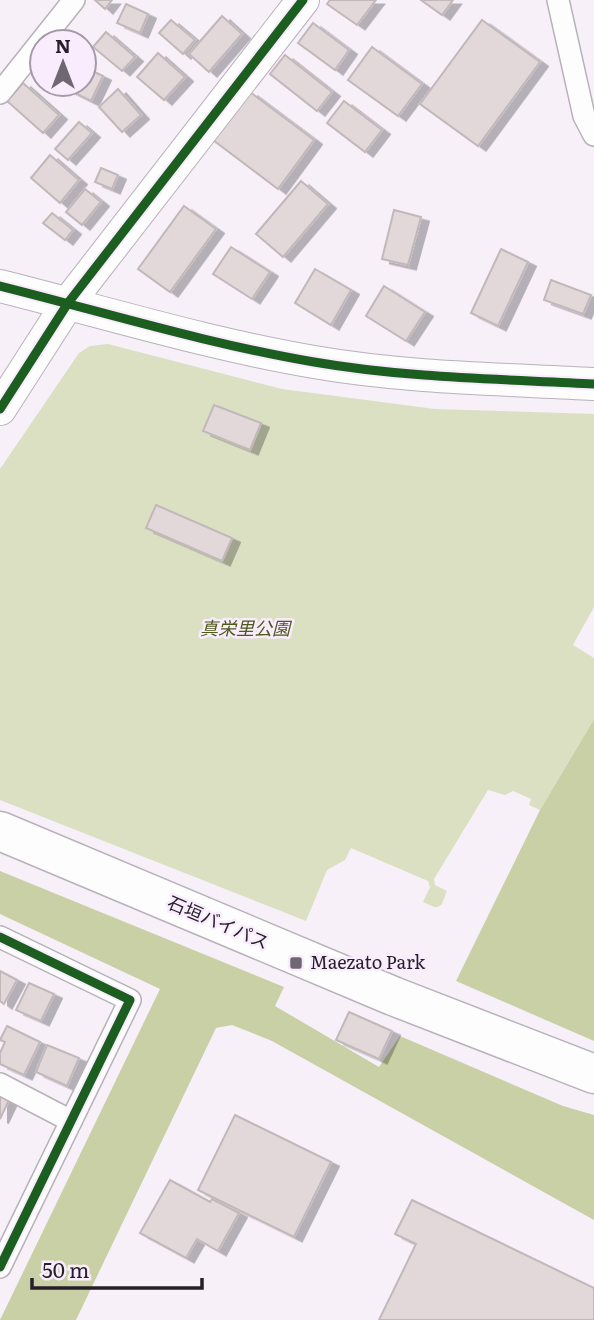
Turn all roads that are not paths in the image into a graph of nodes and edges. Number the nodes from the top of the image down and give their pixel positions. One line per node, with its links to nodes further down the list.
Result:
1 (74, 0): 4 (street)
2 (303, 0): 7 (street)
3 (558, 0): 5 (street)
4 (0, 93)
5 (594, 135)
6 (0, 286): 7 (street)
7 (68, 303): 8 (street); 9 (street)
8 (594, 384)
9 (0, 409)
10 (0, 831): 12 (highway, 石垣バイパス)
11 (0, 937): 14 (street)
12 (594, 1074)
13 (0, 1084): 14 (street)
14 (71, 1121): 15 (street)
15 (9, 1226): 16 (street)
16 (0, 1267)

